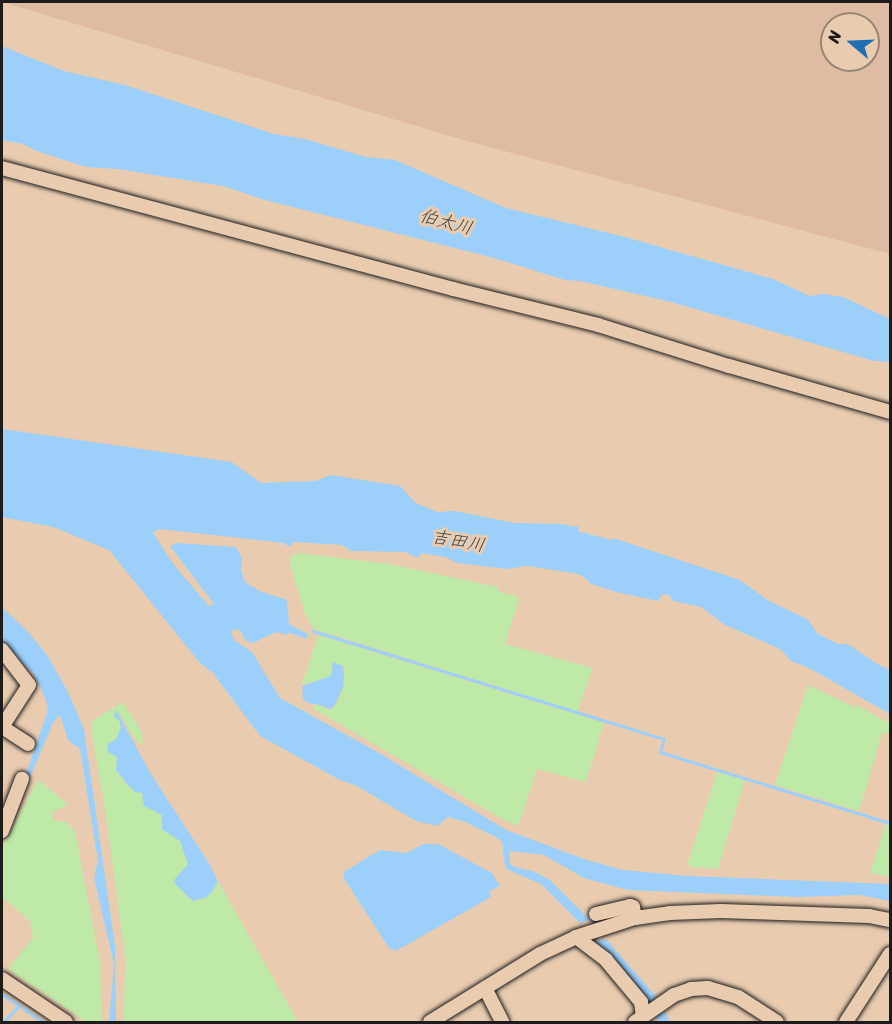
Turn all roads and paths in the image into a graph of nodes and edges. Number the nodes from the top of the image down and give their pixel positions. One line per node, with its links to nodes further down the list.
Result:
1 (2, 168): 2 (street)
2 (891, 412)
3 (2, 650): 4 (street)
4 (2, 727): 5 (street)
5 (28, 744)
6 (22, 779): 7 (street)
7 (2, 831)
8 (596, 914): 9 (street)
9 (635, 918): 10 (street); 11 (street)
10 (891, 920)
11 (580, 935): 14 (street); 15 (street)
12 (891, 954): 20 (street)
13 (2, 979): 16 (street)
14 (485, 988): 17 (street); 18 (street)
15 (648, 1013): 19 (street)
16 (66, 1023)
17 (430, 1023)
18 (502, 1023)
19 (777, 1023)
20 (846, 1023)

